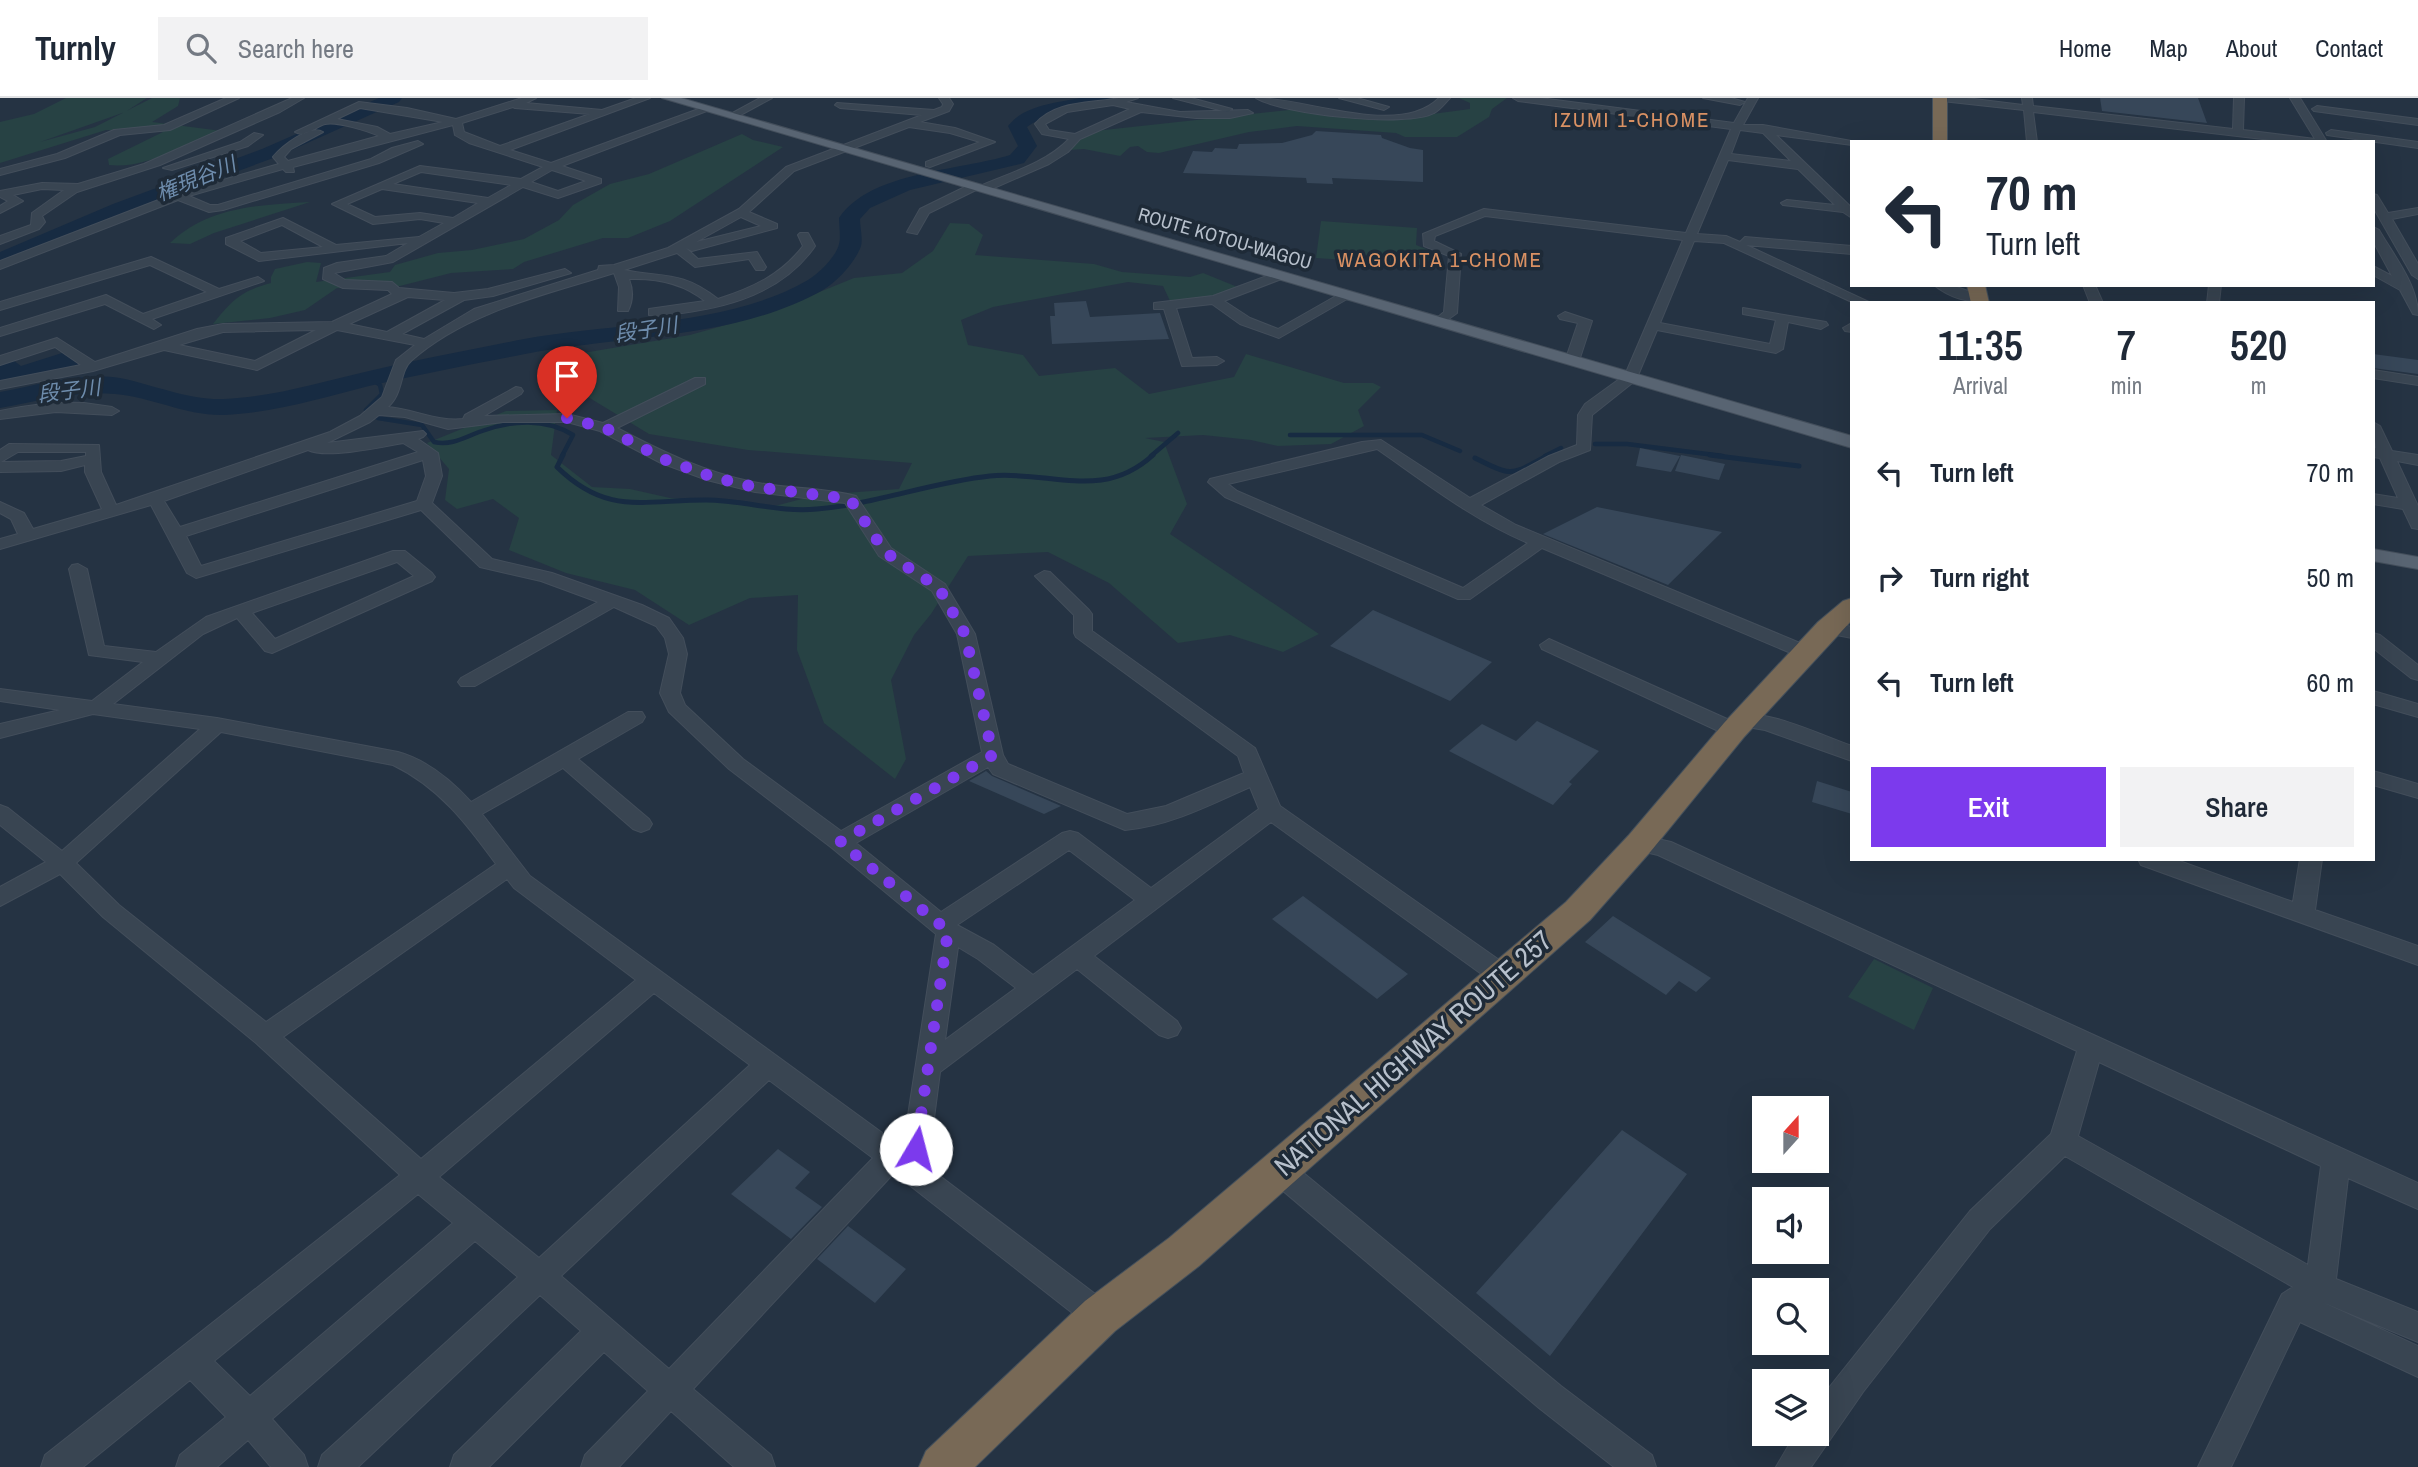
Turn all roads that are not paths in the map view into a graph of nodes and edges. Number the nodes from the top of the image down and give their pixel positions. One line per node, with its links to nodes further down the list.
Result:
1 (234, 98): 66 (street)
2 (299, 98): 69 (street)
3 (531, 98): 24 (street)
4 (645, 98): 31 (street)
5 (668, 98): 23 (main road, ROUTE KOTOU-WAGOU)
6 (767, 98): 34 (street)
7 (944, 98): 33 (street)
8 (1133, 98): 21 (street)
9 (1178, 98): 30 (street)
10 (1261, 98): 26 (street)
11 (1325, 98): 26 (street)
12 (1344, 98): 32 (street)
13 (1444, 98): 32 (street)
14 (1518, 98): 42 (street)
15 (1708, 98): 20 (street)
16 (1941, 98): 22 (street); 51 (highway)
17 (2239, 98): 45 (street)
18 (2295, 98): 41 (street)
19 (2310, 98): 28 (street)
20 (1744, 101): 42 (street); 43 (street)
21 (1112, 102): 27 (street); 29 (street)
22 (2027, 103): 45 (street); 52 (street)
23 (703, 104): 34 (main road, ROUTE KOTOU-WAGOU); 64 (street)
24 (513, 105): 31 (street); 37 (street)
25 (840, 105): 33 (street)
26 (1304, 106): 30 (street); 32 (street)
27 (1139, 109): 30 (street); 38 (street)
28 (2317, 109): 39 (street); 49 (street)
29 (1060, 112): 38 (street); 48 (street)
30 (1258, 112)
31 (604, 113): 60 (street)
32 (1421, 113)
33 (936, 114): 40 (street)
34 (732, 117): 59 (main road, ROUTE KOTOU-WAGOU)
35 (328, 120): 36 (street); 37 (street); 44 (street)
36 (343, 122): 50 (street); 63 (street)
37 (457, 122): 47 (street); 50 (street)
38 (1107, 122): 48 (street)
39 (2418, 122)
40 (911, 124): 59 (street); 62 (street)
41 (2313, 126): 53 (street); 54 (street)
42 (1735, 131): 43 (street); 61 (street)
43 (1767, 131): 57 (street); 65 (street)
44 (300, 132)
45 (2238, 132): 53 (street)
46 (258, 135): 69 (street)
47 (452, 136): 60 (street); 67 (street)
48 (1076, 137): 71 (street)
49 (2334, 137): 55 (street)
50 (390, 138): 63 (street)
51 (1940, 140)
52 (2032, 140)
53 (2285, 140)
54 (2318, 140)
55 (2366, 140)
56 (2375, 141): 58 (street)
57 (1850, 142)
58 (2418, 145)
59 (843, 149): 71 (main road, ROUTE KOTOU-WAGOU); 78 (street)
60 (499, 150): 64 (street)
61 (1725, 156): 65 (street); 87 (street)
62 (930, 163)
63 (284, 166): 67 (street); 73 (street)
64 (552, 166): 68 (street); 68 (street)
65 (1802, 166): 80 (street)
66 (0, 173)
67 (312, 179): 73 (street)
68 (523, 183): 70 (street); 75 (street)
69 (88, 185): 72 (street); 89 (street)
70 (379, 186): 75 (street); 82 (street)
71 (979, 188): 84 (street); 99 (main road, ROUTE KOTOU-WAGOU)
72 (3, 194): 77 (street)
73 (178, 196): 95 (street)
74 (2375, 200): 81 (street)
75 (491, 202): 82 (street)
76 (1787, 203): 80 (street)
77 (0, 210)
78 (743, 211): 92 (street); 92 (street)
79 (2418, 211): 81 (street)
80 (1848, 212)
81 (2385, 217): 83 (street); 94 (street)
82 (452, 221): 88 (street)
83 (2418, 222)
84 (913, 232)
85 (2375, 233): 103 (street)
86 (791, 236): 111 (street)
87 (1690, 236): 90 (street); 120 (street); 121 (street)
88 (425, 237): 91 (street); 105 (street)
89 (0, 240)
90 (1726, 240): 93 (street); 110 (street)
91 (327, 250): 91 (street)
92 (676, 250): 96 (street); 98 (street)
93 (1850, 250)
94 (2412, 254): 100 (street)
95 (0, 265)
96 (760, 267)
97 (2375, 271): 103 (street)
98 (620, 272): 106 (street); 111 (street); 113 (street); 127 (street)
99 (1280, 275): 108 (main road, ROUTE KOTOU-WAGOU); 109 (street)
100 (2418, 275)
101 (258, 281): 104 (street)
102 (1944, 287): 107 (street)
103 (2407, 289): 115 (street)
104 (218, 293): 112 (street); 118 (street)
105 (406, 293): 106 (street); 124 (street)
106 (464, 295): 126 (street)
107 (1978, 295)
108 (1348, 296): 109 (street); 120 (main road, ROUTE KOTOU-WAGOU)
109 (1215, 300): 130 (street)
110 (1861, 301)
111 (714, 302): 116 (street)
112 (0, 306)
113 (623, 308)
114 (1748, 310): 119 (street)
115 (2418, 311)
116 (654, 312)
117 (1564, 316): 131 (street)
118 (142, 318): 123 (street); 125 (street)
119 (1783, 318): 121 (street); 122 (street)
120 (1439, 322): 131 (main road, ROUTE KOTOU-WAGOU)
121 (1651, 325): 134 (street)
122 (1821, 325)
123 (156, 326)
124 (337, 326): 126 (street); 128 (street); 128 (street)
125 (0, 332)
126 (388, 336): 127 (street)
127 (426, 343): 140 (street)
128 (164, 346): 132 (street)
129 (0, 361): 132 (street)
130 (1217, 361)
131 (1572, 361): 134 (main road, ROUTE KOTOU-WAGOU)
132 (93, 366): 137 (street)
133 (2375, 374): 136 (street)
134 (1630, 377): 147 (main road, ROUTE KOTOU-WAGOU); 158 (street)
135 (700, 381): 144 (street)
136 (2418, 381)
137 (0, 385)
138 (516, 391): 142 (street)
139 (112, 411): 141 (street)
140 (373, 414): 143 (street); 148 (street)
141 (0, 415)
142 (466, 421): 143 (street); 144 (street)
143 (444, 427): 146 (street)
144 (605, 428): 188 (street)
145 (2375, 434): 150 (street)
146 (412, 436): 148 (street); 149 (street)
147 (1850, 441)
148 (299, 449): 155 (street)
149 (430, 453): 157 (street); 163 (street)
150 (2380, 454): 153 (street); 159 (street)
151 (0, 458): 152 (street)
152 (93, 459): 154 (street); 161 (street)
153 (2418, 460)
154 (0, 467)
155 (155, 499): 161 (street); 163 (street)
156 (2375, 499): 159 (street)
157 (424, 503): 163 (street); 171 (street)
158 (1469, 505): 165 (street); 165 (street)
159 (2409, 505): 162 (street)
160 (0, 507): 164 (street)
161 (111, 511): 164 (street)
162 (2418, 524)
163 (176, 534)
164 (27, 535): 166 (street)
165 (1540, 542): 173 (street)
166 (0, 544)
167 (2375, 555): 168 (main road)
168 (2418, 564)
169 (78, 569): 176 (street)
170 (1044, 576): 190 (street)
171 (612, 601): 178 (street); 197 (street)
172 (240, 610): 172 (street); 176 (street)
173 (1834, 630): 185 (highway, NATIONAL HIGHWAY ROUTE 257)
174 (2375, 641): 177 (street)
175 (1549, 645): 185 (street)
176 (161, 658): 181 (street)
177 (2418, 674)
178 (468, 682)
179 (0, 695): 181 (street)
180 (2375, 698): 182 (street)
181 (97, 707): 184 (street); 186 (street)
182 (2418, 711)
183 (635, 717): 189 (street)
184 (217, 725): 195 (street); 201 (street)
185 (1739, 725): 187 (street); 198 (highway, NATIONAL HIGHWAY ROUTE 257)
186 (0, 731)
187 (1850, 753)
188 (993, 755): 190 (street); 197 (street)
189 (563, 757): 195 (street); 196 (street)
190 (1256, 776): 193 (street)
191 (2375, 779): 192 (street)
192 (2418, 791)
193 (1271, 811): 204 (street); 209 (street)
194 (0, 813): 201 (street)
195 (468, 813): 202 (street)
196 (641, 824)
197 (840, 842): 206 (street)
198 (1640, 843): 209 (highway, NATIONAL HIGHWAY ROUTE 257); 214 (street)
199 (2154, 861): 205 (street)
200 (2311, 861): 205 (street)
201 (62, 863): 203 (street); 213 (street)
202 (509, 866): 210 (street); 213 (street)
203 (0, 897)
204 (1152, 901): 206 (street); 207 (street)
205 (2302, 915): 208 (street)
206 (944, 928): 211 (street); 216 (street)
207 (1076, 955): 211 (street); 212 (street)
208 (2418, 956)
209 (1503, 976): 220 (highway, NATIONAL HIGHWAY ROUTE 257)
210 (654, 979): 215 (street); 221 (street)
211 (1032, 988): 216 (street)
212 (1168, 1028)
213 (265, 1036): 221 (street)
214 (2091, 1046): 217 (street); 218 (street)
215 (769, 1064): 219 (street); 224 (street)
216 (928, 1067): 219 (street)
217 (2063, 1141): 225 (street); 233 (street)
218 (2336, 1160): 222 (street); 225 (street)
219 (900, 1163): 227 (street); 232 (street)
220 (1279, 1170): 227 (highway, NATIONAL HIGHWAY ROUTE 257); 244 (street)
221 (419, 1177): 223 (street); 230 (street)
222 (2418, 1196)
223 (473, 1224): 224 (street); 234 (street)
224 (541, 1277): 229 (street); 239 (street)
225 (2320, 1287): 226 (street); 228 (street)
226 (2293, 1304): 231 (street); 246 (street)
227 (1100, 1316): 243 (highway, NATIONAL HIGHWAY ROUTE 257)
228 (2418, 1327)
229 (602, 1332): 232 (street); 240 (street)
230 (190, 1359): 234 (street); 236 (street)
231 (2418, 1362)
232 (670, 1390): 241 (street); 242 (street)
233 (1829, 1414)
234 (250, 1418): 237 (street); 238 (street)
235 (1806, 1446): 245 (street)
236 (57, 1467)
237 (192, 1467)
238 (292, 1467)
239 (334, 1467)
240 (466, 1467)
241 (597, 1467)
242 (759, 1467)
243 (942, 1467)
244 (1640, 1467)
245 (1792, 1467)
246 (2215, 1467)

